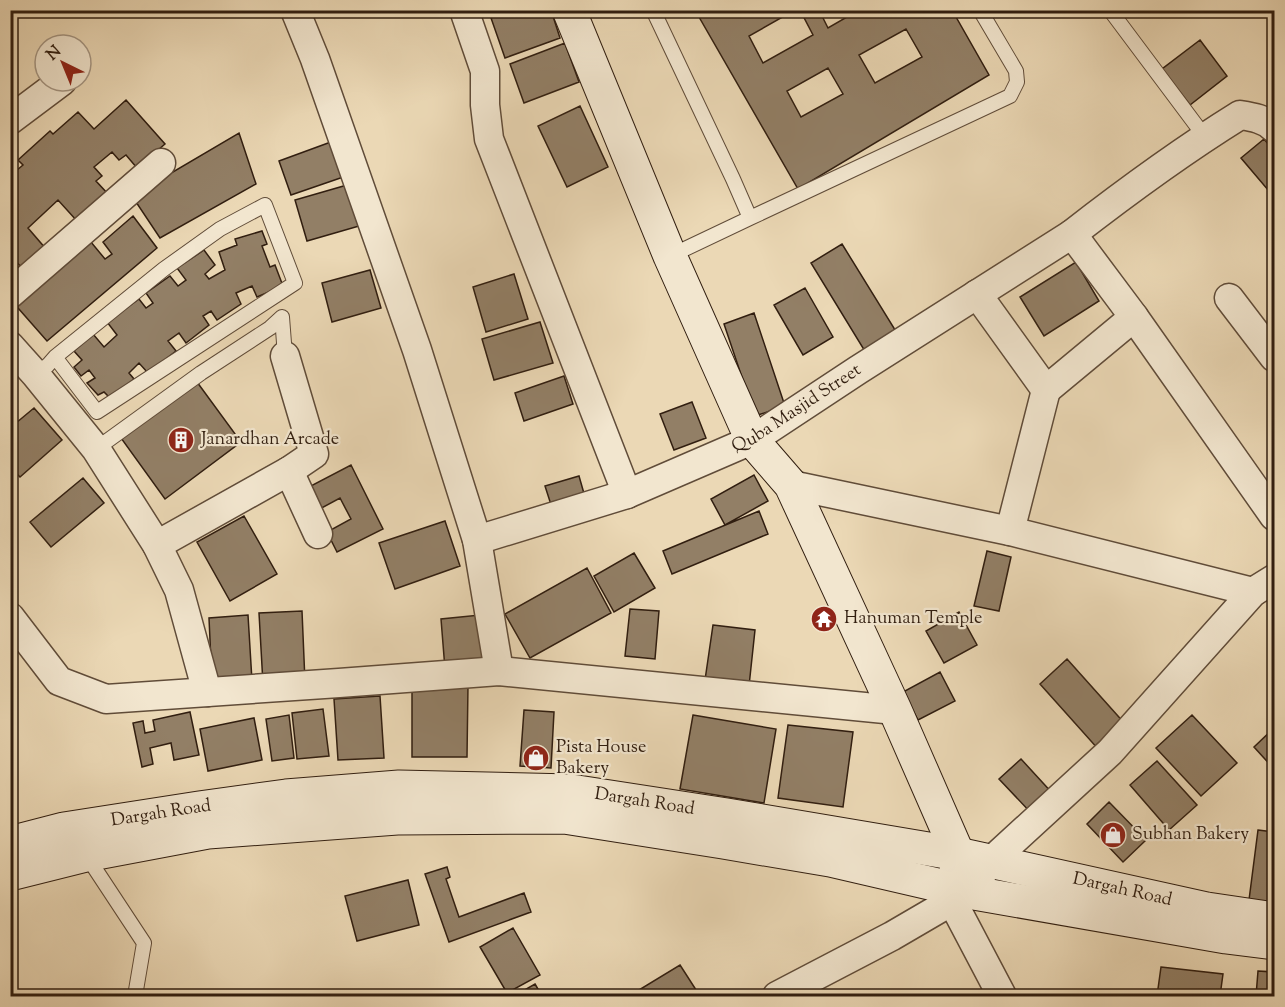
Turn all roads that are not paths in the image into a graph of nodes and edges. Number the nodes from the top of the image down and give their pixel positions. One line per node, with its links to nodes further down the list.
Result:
1 (295, 10): 32 (street)
2 (464, 10): 28 (street)
3 (569, 10): 14 (main road)
4 (653, 10): 12 (lane)
5 (980, 10): 12 (lane)
6 (1110, 10): 10 (lane)
7 (46, 93): 8 (street)
8 (10, 120)
9 (1275, 128): 10 (street, Quba Masjid Street)
10 (1204, 137): 13 (street, Quba Masjid Street)
11 (161, 164): 15 (street)
12 (750, 218): 14 (lane)
13 (1072, 234): 16 (street, Quba Masjid Street); 18 (street)
14 (670, 256): 24 (main road)
15 (10, 294)
16 (977, 294): 23 (street); 24 (street, Quba Masjid Street)
17 (1229, 298): 21 (street)
18 (1134, 317): 23 (street); 29 (street)
19 (10, 346): 22 (street)
20 (285, 356): 25 (lane); 26 (street)
21 (1275, 357)
22 (46, 366): 22 (lane); 25 (street)
23 (1046, 390): 30 (street)
24 (752, 440): 27 (main road); 28 (street, Quba Masjid Street)
25 (96, 449): 33 (street)
26 (289, 471): 31 (street); 33 (street)
27 (791, 485): 30 (street); 38 (main road)
28 (627, 494): 32 (street, Quba Masjid Street)
29 (1275, 516)
30 (1010, 531): 34 (street)
31 (318, 534)
32 (477, 540): 36 (street)
33 (157, 545): 37 (street)
34 (1264, 586): 42 (street)
35 (10, 617): 37 (street)
36 (499, 671): 37 (street); 38 (street)
37 (207, 692)
38 (895, 710): 40 (main road)
39 (10, 843): 40 (main road, Dargah Road)
40 (958, 854): 42 (main road, Dargah Road); 44 (main road)
41 (86, 855): 43 (main road, Dargah Road); 44 (main road, Dargah Road); 47 (lane)
42 (990, 862): 44 (street); 45 (main road, Dargah Road)
43 (10, 874)
44 (958, 894): 46 (main road, Dargah Road); 48 (street); 49 (street)
45 (1275, 919)
46 (1275, 943)
47 (135, 996)
48 (777, 996)
49 (1002, 996)

